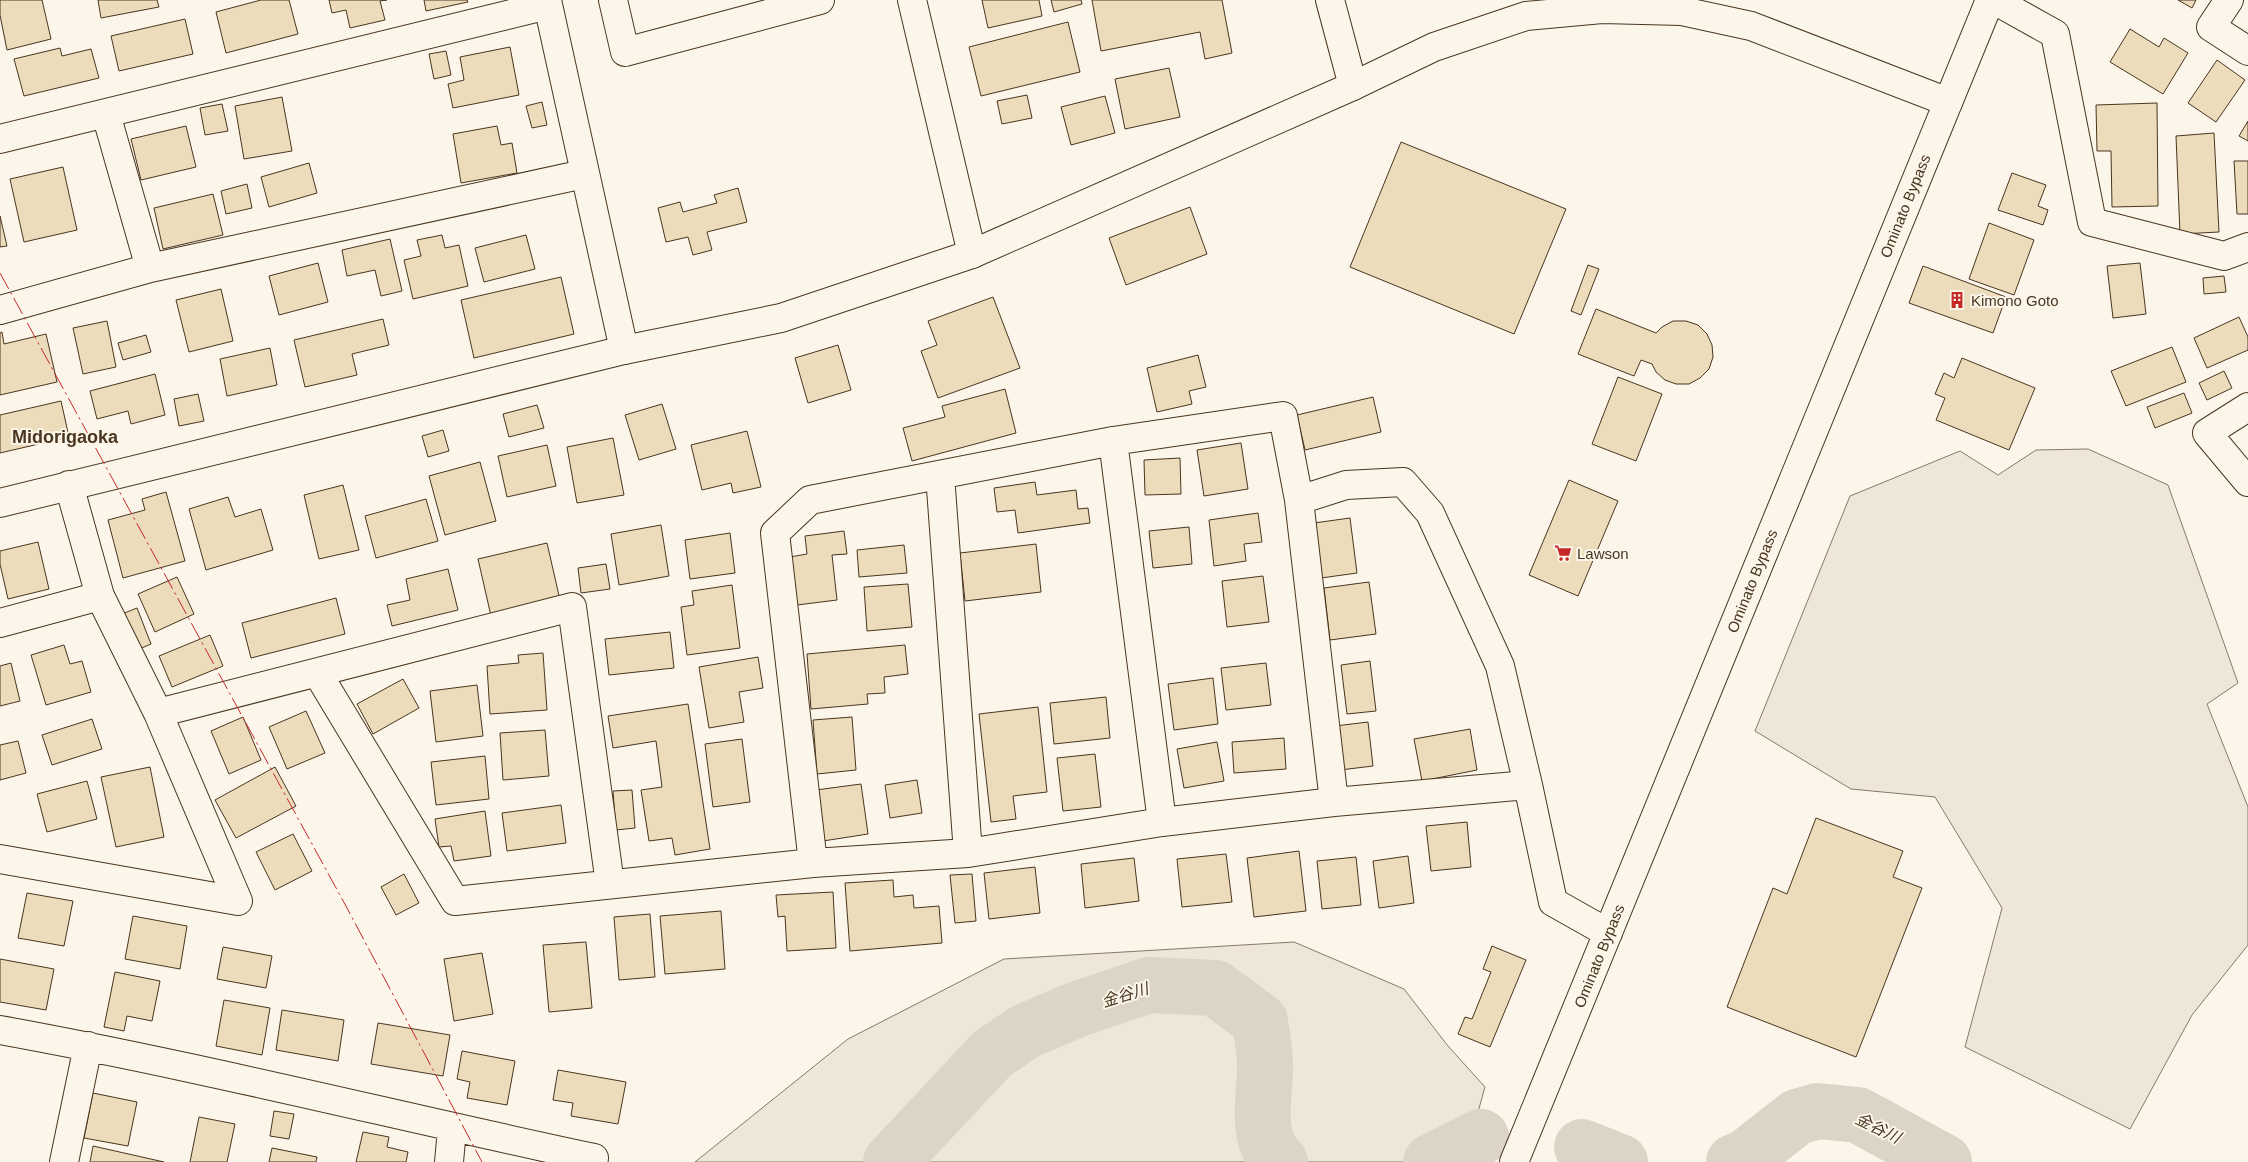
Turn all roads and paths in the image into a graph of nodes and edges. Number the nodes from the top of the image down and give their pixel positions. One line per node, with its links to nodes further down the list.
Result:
1 (613, 0): 2 (main road)
2 (820, 0)
3 (912, 0): 16 (main road)
4 (1330, 0): 10 (main road)
5 (1990, 0): 11 (main road, Ominato Bypass)
6 (1994, 0): 15 (main road)
7 (2229, 0): 9 (main road)
8 (547, 3): 12 (main road); 14 (main road)
9 (2248, 51)
10 (1354, 86): 11 (main road); 16 (main road)
11 (1948, 102): 38 (main road, Ominato Bypass)
12 (106, 114): 13 (main road); 17 (main road)
13 (2, 131)
14 (584, 174): 17 (main road); 19 (main road)
15 (2248, 246)
16 (972, 254): 19 (main road)
17 (150, 268): 18 (main road)
18 (0, 310)
19 (624, 350): 24 (main road)
20 (2248, 407): 23 (main road)
21 (1113, 441): 22 (main road); 25 (main road); 33 (main road)
22 (940, 475): 34 (main road); 36 (main road)
23 (2248, 482)
24 (69, 485): 26 (main road); 27 (main road)
25 (1299, 500): 31 (main road); 32 (main road)
26 (0, 503)
27 (100, 596): 28 (main road); 30 (main road)
28 (0, 623)
29 (318, 674): 30 (main road); 37 (main road); 37 (main road)
30 (158, 713): 35 (main road)
31 (1528, 785): 32 (main road); 38 (main road)
32 (1334, 802): 33 (main road)
33 (1162, 822): 34 (main road)
34 (968, 853): 36 (main road)
35 (0, 859)
36 (813, 863): 37 (main road)
37 (610, 884)
38 (1608, 933): 45 (main road, Ominato Bypass)
39 (0, 1030): 40 (main road)
40 (88, 1046): 41 (main road); 43 (main road)
41 (452, 1128): 42 (main road); 44 (main road)
42 (594, 1158)
43 (64, 1162)
44 (449, 1162)
45 (1514, 1162)

